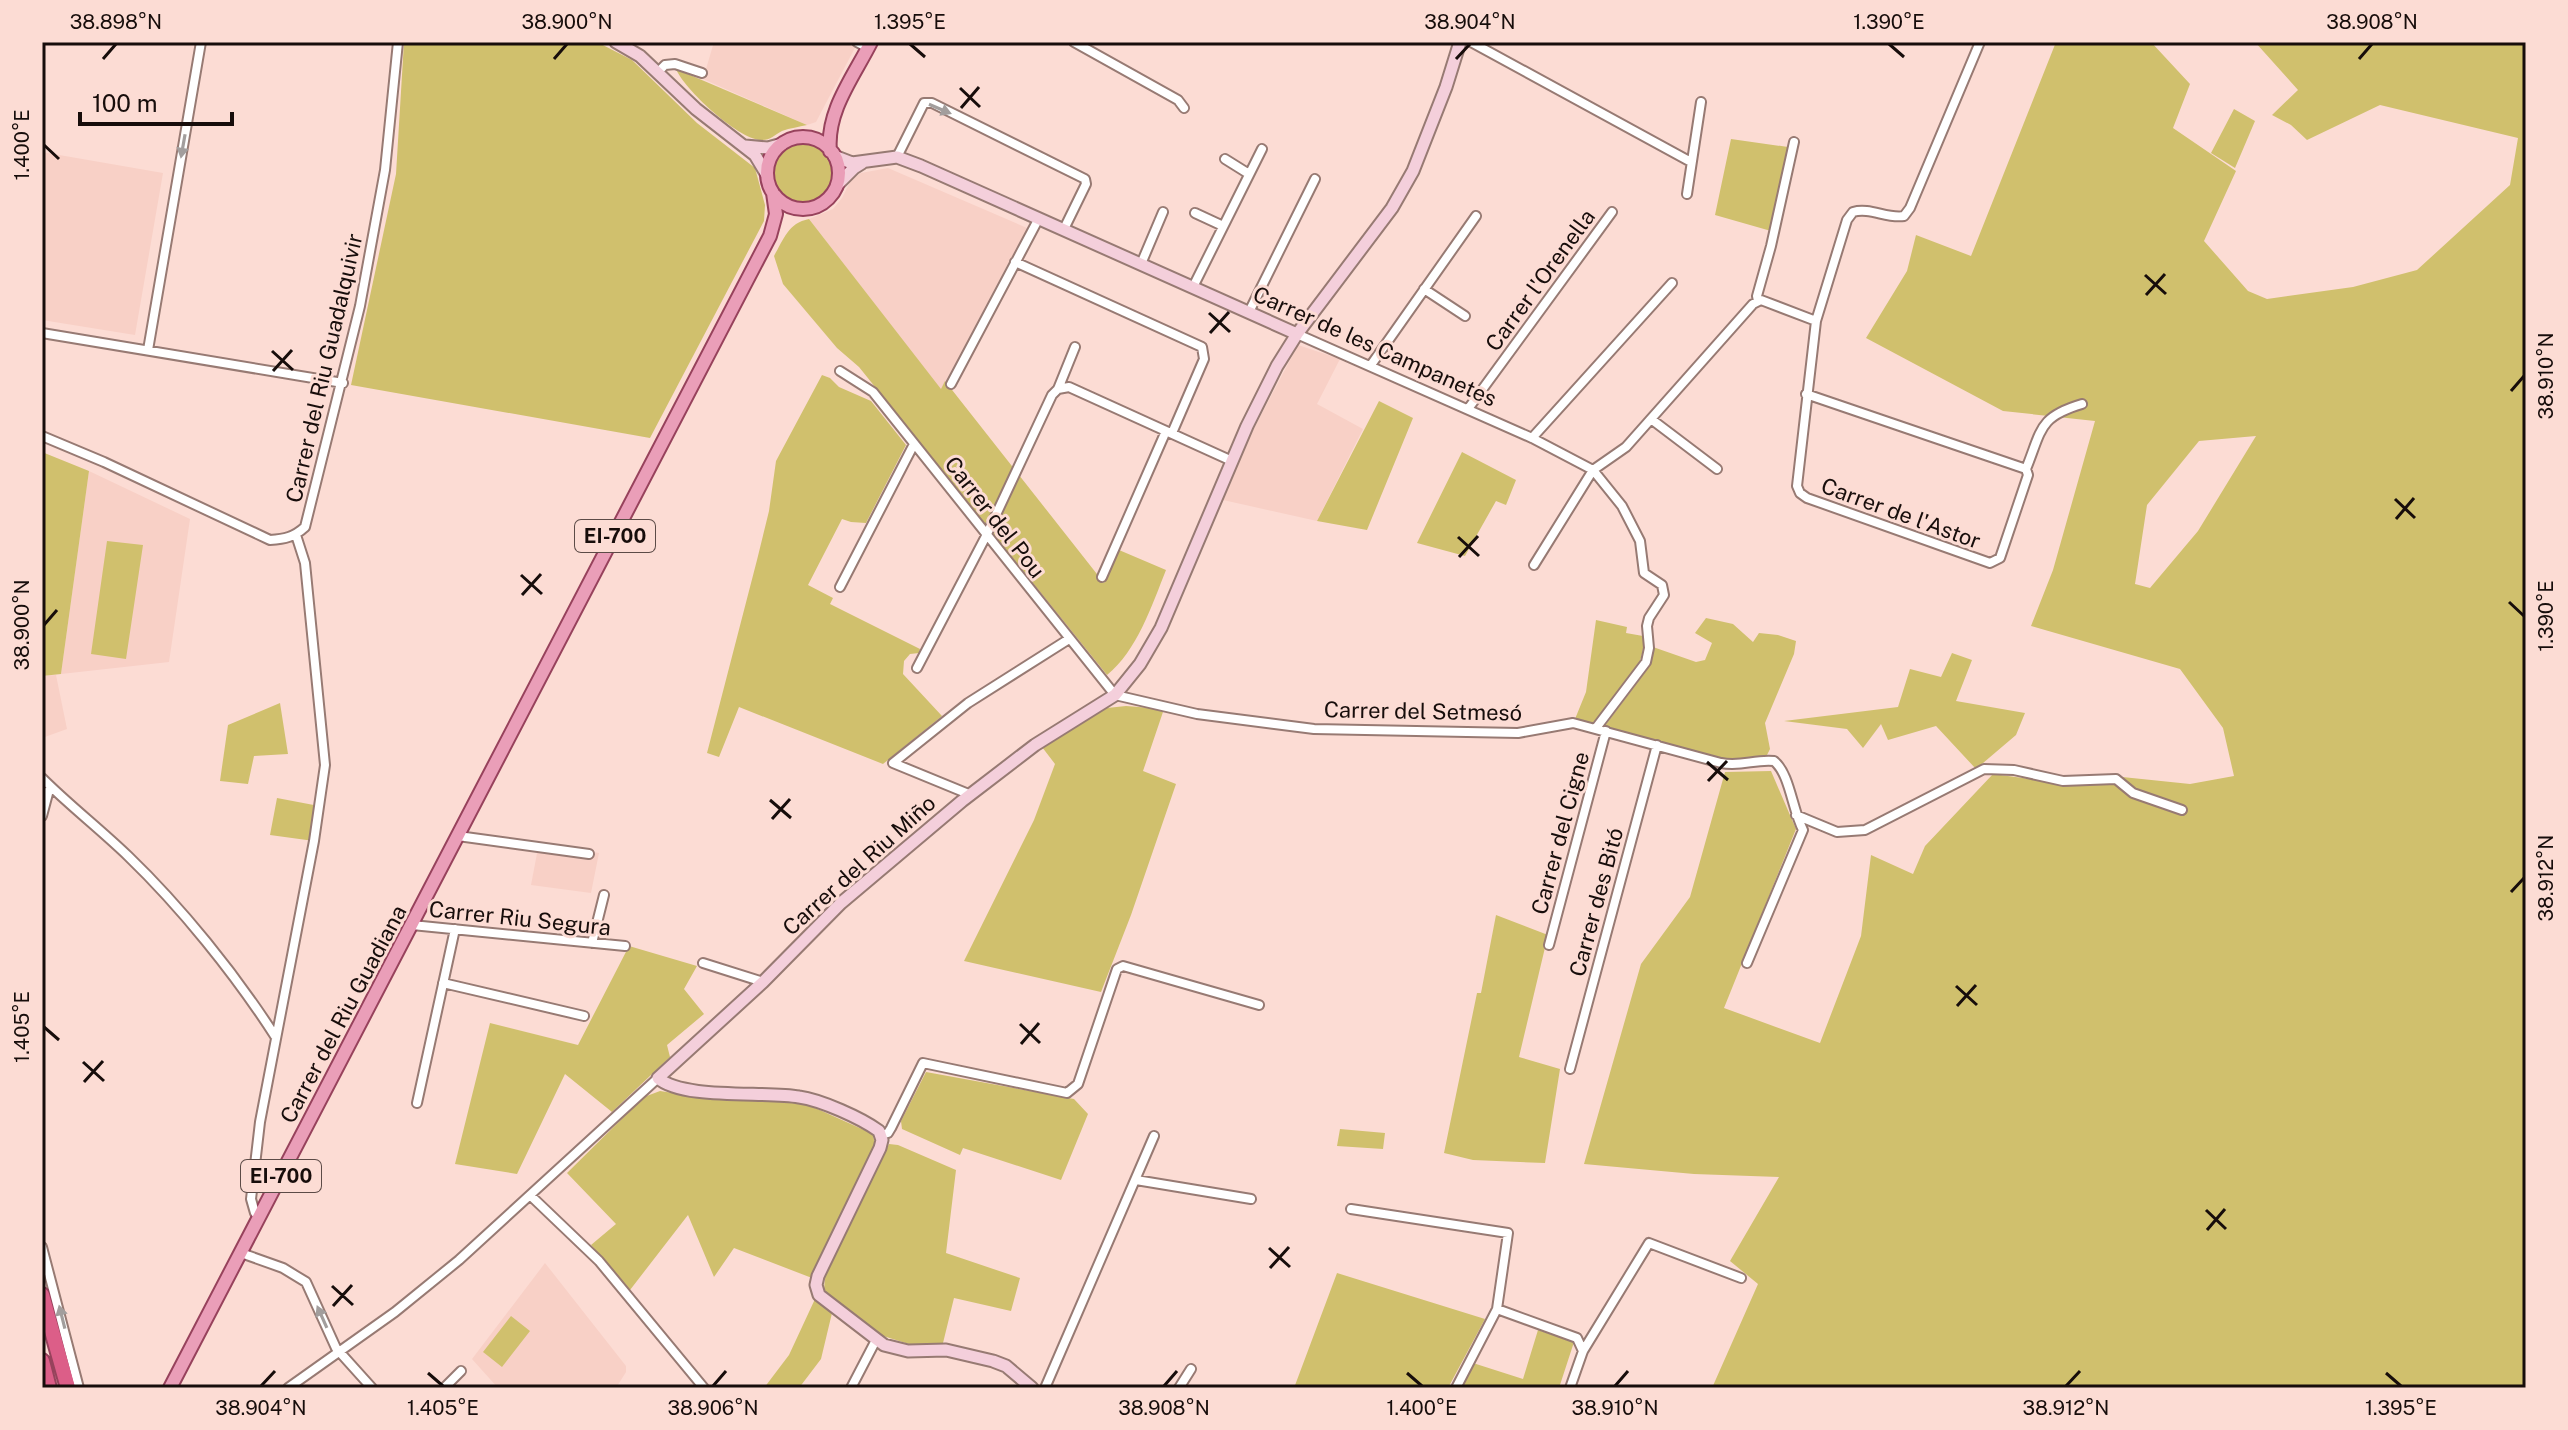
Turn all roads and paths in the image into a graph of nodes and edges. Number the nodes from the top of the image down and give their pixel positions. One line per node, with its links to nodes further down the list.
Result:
1 (201, 42): 51 (street, one-way to 51)
2 (398, 42): 54 (street, Carrer del Riu Guadalquivir)
3 (616, 42): 9 (street)
4 (1074, 42): 12 (street)
5 (1460, 42): 49 (street, Carrer del Riu Miño)
6 (1471, 42): 22 (street)
7 (1977, 43): 47 (street)
8 (865, 44): 13 (main road)
9 (659, 71): 10 (street); 16 (street)
10 (702, 73)
11 (1701, 102): 22 (street)
12 (1184, 108)
13 (832, 117): 14 (main road); 19 (main road)
14 (802, 138): 17 (main road); 19 (main road)
15 (1794, 142): 44 (street)
16 (740, 144): 17 (street); 25 (street)
17 (782, 144): 25 (main road)
18 (1262, 149): 24 (street)
19 (832, 153): 23 (street); 27 (main road)
20 (897, 157): 23 (street); 35 (street, Carrer de les Campanetes); 37 (street, one-way to 37)
21 (1225, 159): 24 (street)
22 (1691, 162): 29 (street)
23 (863, 163): 27 (street)
24 (1249, 174): 36 (street)
25 (767, 175): 28 (main road, EI-700)
26 (1315, 179): 45 (street)
27 (837, 185): 30 (main road, EI-700)
28 (773, 193): 30 (main road); 38 (main road, EI-700)
29 (1687, 194)
30 (804, 209): 38 (main road, EI-700)
31 (1163, 212): 40 (street)
32 (1612, 212): 59 (street, Carrer l'Orenella)
33 (1195, 213): 36 (street)
34 (1476, 216): 43 (street)
35 (1039, 218): 37 (street, Carrer de les Campanetes); 39 (street)
36 (1223, 226): 42 (street)
37 (1064, 229): 40 (street, Carrer de les Campanetes)
38 (770, 236): 86 (main road, EI-700)
39 (1015, 262): 55 (street); 61 (street)
40 (1141, 264): 42 (street, Carrer de les Campanetes)
41 (1672, 283): 63 (street)
42 (1193, 287): 45 (street, Carrer de les Campanetes)
43 (1424, 289): 46 (street); 52 (street)
44 (1758, 301): 47 (street); 60 (street)
45 (1249, 312): 49 (street, Carrer de les Campanetes)
46 (1465, 316)
47 (1816, 321): 57 (street)
48 (42, 333): 51 (street)
49 (1297, 334): 52 (street, Carrer de les Campanetes); 65 (street, Carrer del Riu Miño)
50 (1075, 347): 56 (street)
51 (148, 350): 54 (street)
52 (1371, 365): 59 (street, Carrer de les Campanetes)
53 (840, 371): 64 (street, Carrer del Pou)
54 (343, 383): 69 (street, Carrer del Riu Guadalquivir)
55 (951, 384)
56 (1058, 389): 61 (street); 70 (street)
57 (1806, 394): 67 (street); 67 (street, Carrer de l'Astor)
58 (2082, 404): 67 (street, Carrer de l'Astor)
59 (1468, 409): 63 (street, Carrer de les Campanetes)
60 (1651, 419): 66 (street); 68 (street)
61 (1169, 432): 65 (street); 72 (street)
62 (42, 436): 69 (street)
63 (1532, 438): 68 (street, Carrer de les Campanetes)
64 (914, 444): 70 (street, Carrer del Pou); 73 (street)
65 (1232, 461): 76 (street, Carrer del Riu Miño)
66 (1717, 469)
67 (2026, 469)
68 (1593, 470): 71 (street); 77 (street)
69 (296, 535): 100 (street, Carrer del Riu Guadalquivir)
70 (986, 536): 74 (street, Carrer del Pou); 75 (street)
71 (1534, 565)
72 (1102, 577)
73 (840, 587)
74 (1069, 639): 76 (street, Carrer del Pou); 82 (street)
75 (917, 668)
76 (1115, 695): 77 (street, Carrer del Setmesó); 82 (street, Carrer del Riu Miño)
77 (1596, 728): 78 (street, Carrer del Setmesó)
78 (1606, 731): 79 (street, Carrer del Setmesó); 92 (street, Carrer del Cigne)
79 (1657, 745): 84 (street, Carrer del Setmesó); 101 (street, Carrer des Bitó)
80 (42, 778): 81 (street)
81 (50, 786): 85 (street); 100 (street)
82 (971, 795): 96 (street, Carrer del Riu Miño)
83 (2182, 810): 84 (street)
84 (1795, 815): 95 (street)
85 (42, 816)
86 (458, 836): 87 (street); 89 (main road, Carrer del Riu Guadiana / EI-700)
87 (589, 854)
88 (604, 895): 91 (street)
89 (412, 925): 90 (street, Carrer Riu Segura); 110 (main road, Carrer del Riu Guadiana / EI-700)
90 (455, 929): 91 (street, Carrer Riu Segura); 97 (street)
91 (592, 943): 93 (street, Carrer Riu Segura)
92 (1549, 945)
93 (625, 946)
94 (703, 963): 96 (street)
95 (1747, 963)
96 (763, 982): 102 (street, Carrer del Riu Miño)
97 (443, 983): 99 (street); 103 (street)
98 (1259, 1005): 104 (street)
99 (584, 1016)
100 (275, 1037): 110 (street, Carrer del Riu Guadalquivir)
101 (1570, 1069)
102 (658, 1078): 104 (street); 107 (street, Carrer del Riu Miño)
103 (417, 1103)
104 (881, 1135): 116 (street)
105 (1154, 1136): 106 (street)
106 (1136, 1180): 108 (street); 132 (street)
107 (531, 1196): 117 (street, Carrer del Riu Miño); 129 (street)
108 (1251, 1199)
109 (1351, 1209): 115 (street)
110 (260, 1216): 112 (main road, Carrer del Riu Guadiana / EI-700)
111 (42, 1247): 124 (street, one-way to 111)
112 (241, 1253): 117 (street, one-way to 112); 125 (main road, EI-700)
113 (1741, 1278): 118 (street)
114 (42, 1295): 123 (highway)
115 (1497, 1309): 118 (street); 134 (street)
116 (876, 1340): 130 (street); 131 (street)
117 (340, 1350): 126 (street, Carrer del Riu Miño); 127 (street)
118 (1583, 1351): 135 (street)
119 (42, 1361): 122 (highway)
120 (1191, 1369): 133 (street)
121 (461, 1371): 128 (street)
122 (49, 1388)
123 (68, 1388)
124 (79, 1388)
125 (170, 1388)
126 (288, 1388)
127 (372, 1388)
128 (444, 1388)
129 (704, 1388)
130 (851, 1388)
131 (1032, 1388)
132 (1045, 1388)
133 (1179, 1388)
134 (1456, 1388)
135 (1570, 1388)

